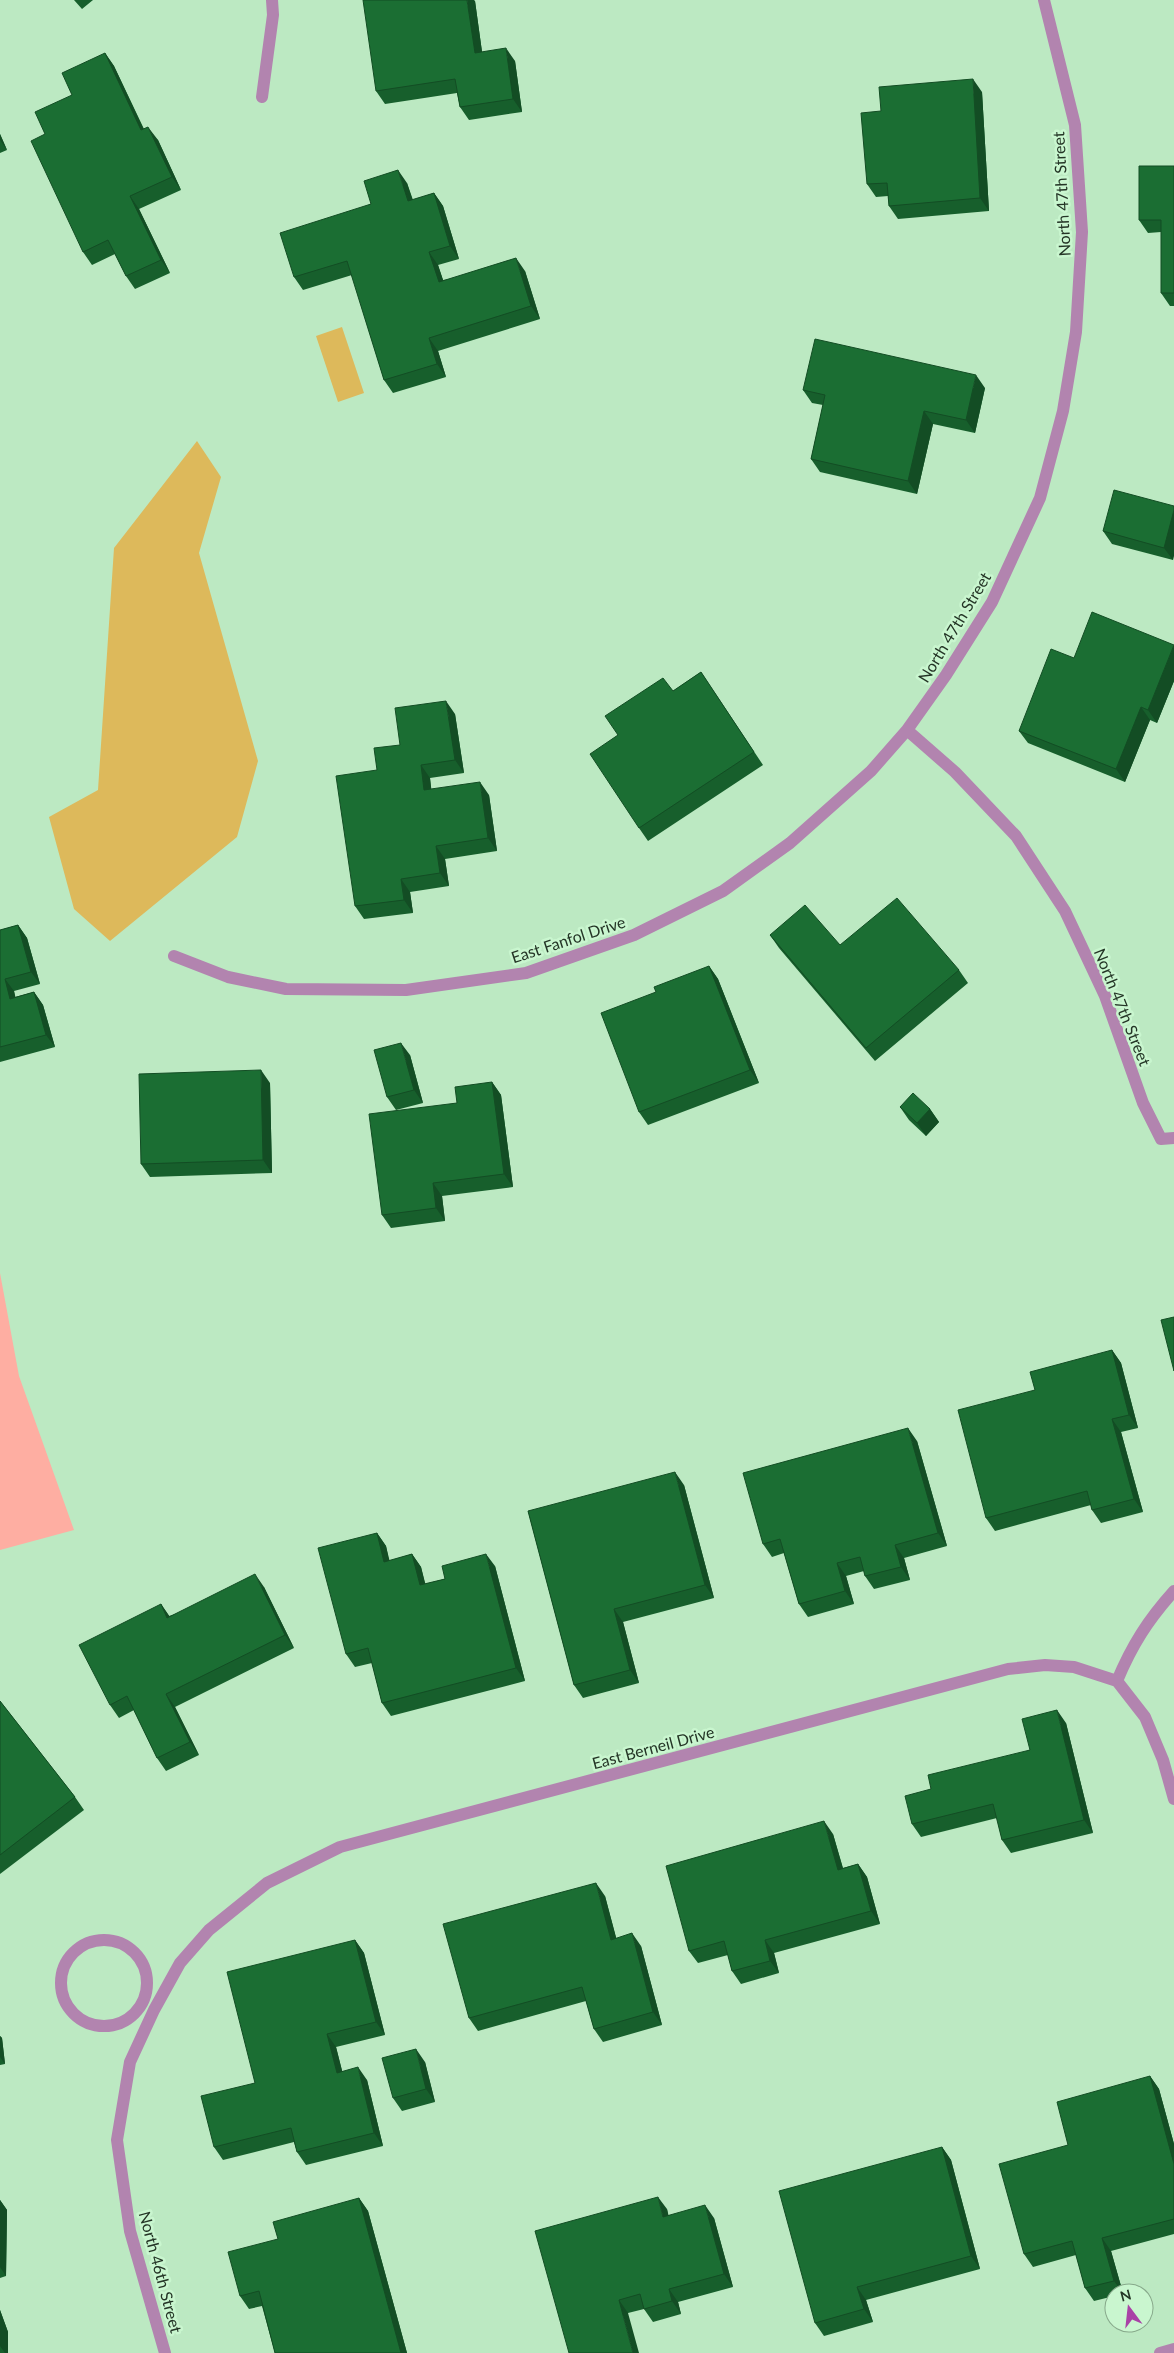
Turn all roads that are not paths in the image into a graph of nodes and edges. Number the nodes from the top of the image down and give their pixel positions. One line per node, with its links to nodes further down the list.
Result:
1 (272, 0): 3 (street)
2 (1044, 0): 4 (street, North 47th Street)
3 (262, 97)
4 (907, 730): 5 (street, East Fanfol Drive); 6 (street, North 47th Street)
5 (174, 956)
6 (1174, 1138)
7 (1174, 1591): 8 (street)
8 (1117, 1681): 9 (street); 11 (street, East Berneil Drive)
9 (1174, 1799)
10 (142, 2003): 10 (street); 11 (street)
11 (154, 2010): 12 (street, East Berneil Drive)
12 (117, 2140): 14 (street, North 46th Street)
13 (1174, 2349): 15 (street)
14 (165, 2353)
15 (1160, 2353)

